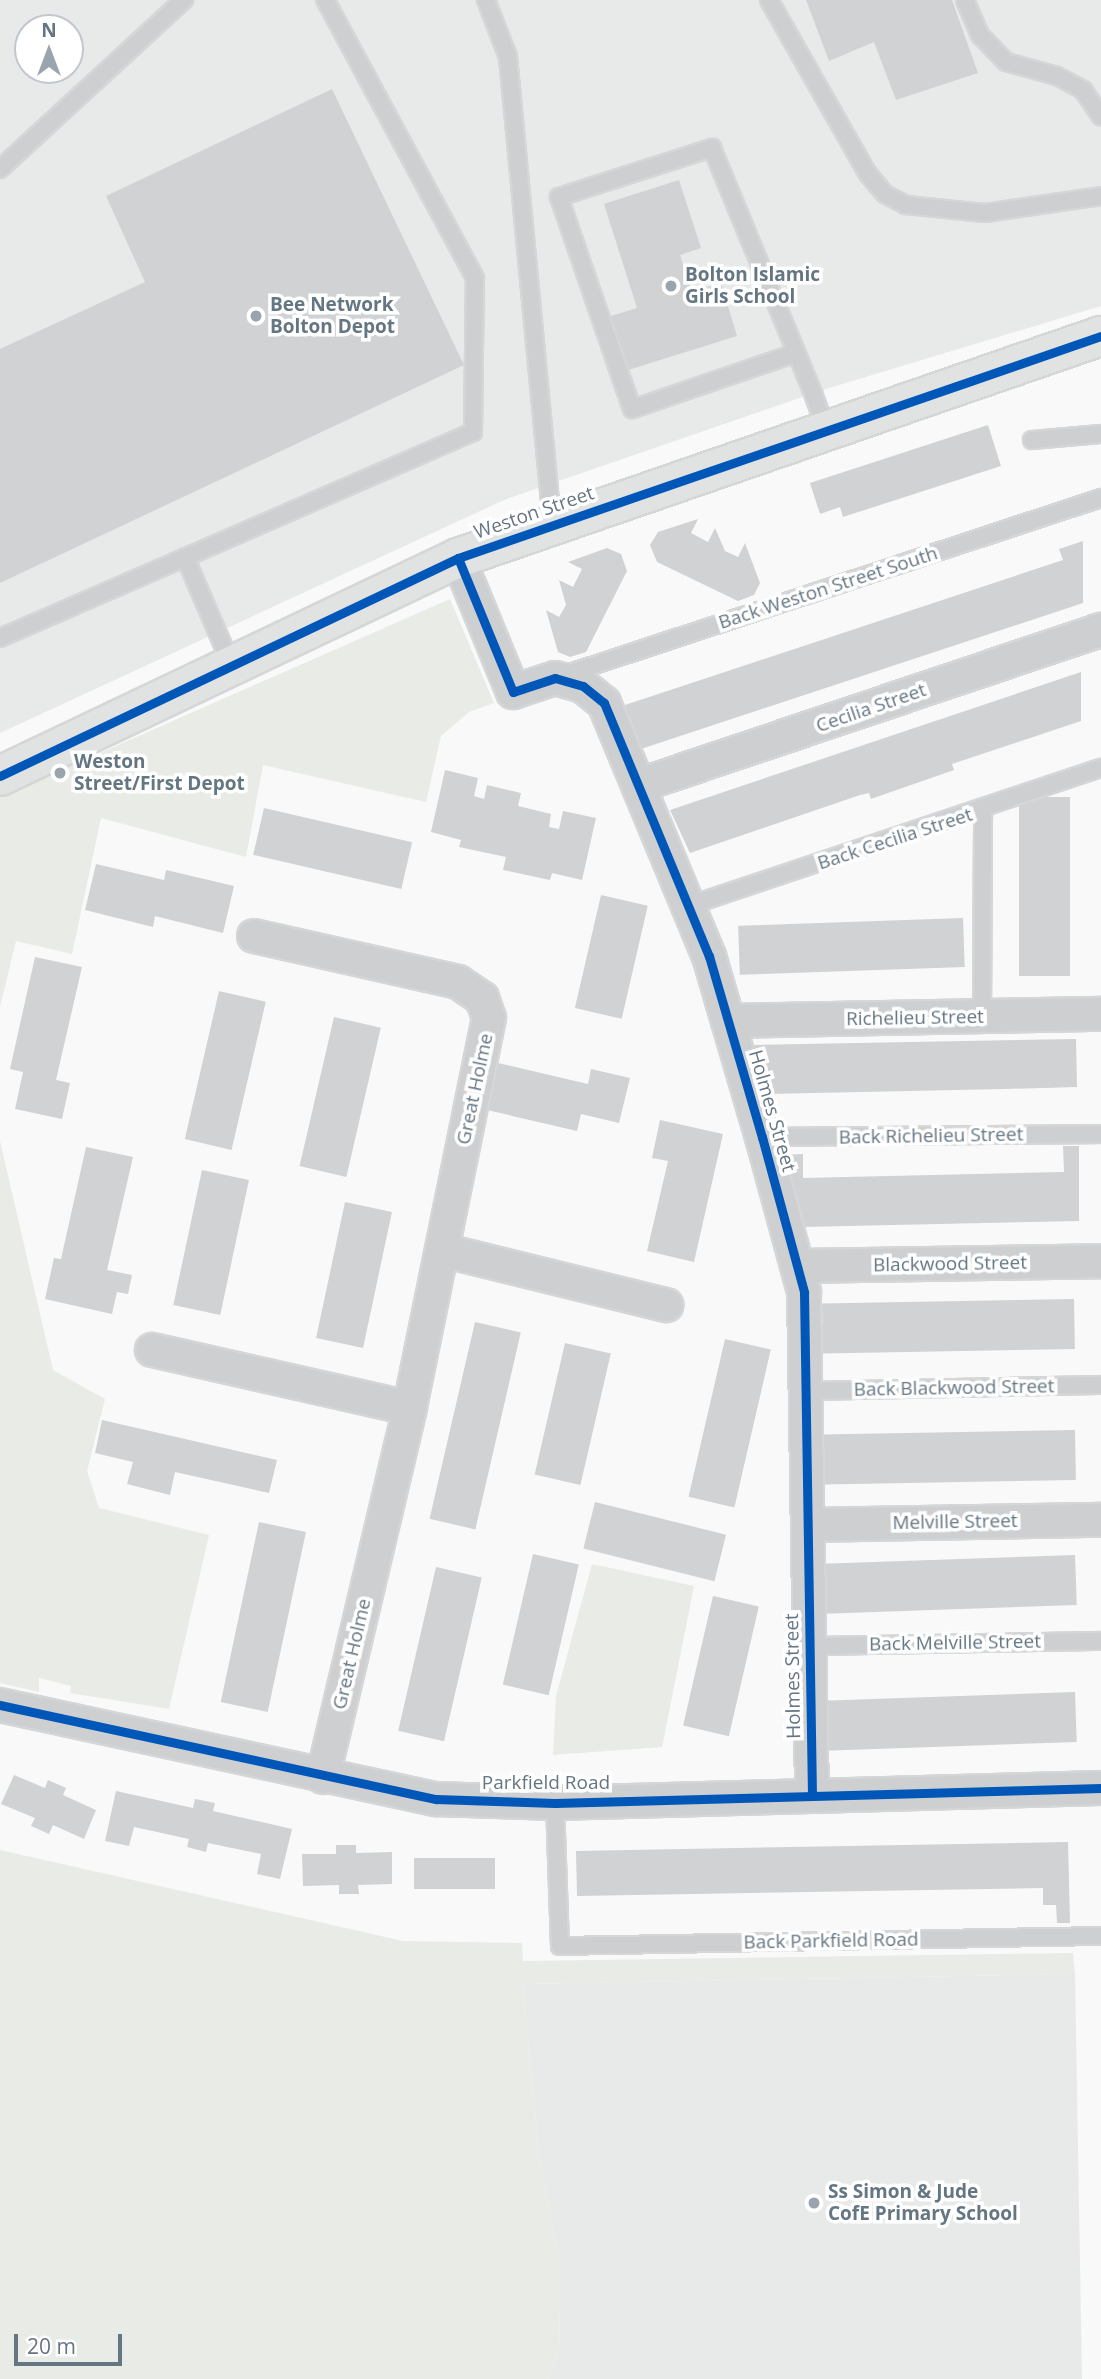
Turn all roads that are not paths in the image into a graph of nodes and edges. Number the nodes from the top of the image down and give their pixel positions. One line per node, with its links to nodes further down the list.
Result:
1 (184, 0): 7 (lane)
2 (326, 0): 16 (lane)
3 (486, 0): 15 (lane)
4 (769, 0): 8 (lane)
5 (965, 0): 6 (lane)
6 (1101, 117)
7 (0, 169)
8 (1101, 196)
9 (1101, 336): 11 (street, Weston Street)
10 (796, 353): 10 (lane); 11 (lane)
11 (827, 431): 15 (street, Weston Street)
12 (1101, 435): 13 (lane)
13 (1032, 440)
14 (1101, 498): 21 (lane, Back Weston Street South)
15 (552, 526): 17 (street, Weston Street)
16 (185, 557): 19 (lane); 20 (lane)
17 (458, 558): 20 (street, Weston Street); 21 (street)
18 (1101, 630): 24 (street, Cecilia Street)
19 (0, 638)
20 (232, 666): 23 (street, Weston Street)
21 (555, 678): 24 (street, Holmes Street)
22 (1101, 768): 25 (lane, Back Cecilia Street)
23 (0, 776)
24 (640, 785): 26 (street, Holmes Street)
25 (983, 810): 26 (lane, Back Cecilia Street); 29 (lane)
26 (688, 906): 30 (street, Holmes Street)
27 (254, 936): 33 (street, Great Holme)
28 (1101, 1014): 29 (street, Richelieu Street)
29 (982, 1017): 30 (street, Richelieu Street)
30 (728, 1021): 32 (street, Holmes Street)
31 (1101, 1134): 32 (lane, Back Richelieu Street)
32 (762, 1137): 35 (street, Holmes Street)
33 (442, 1250): 36 (street); 40 (street, Great Holme)
34 (1101, 1261): 35 (street, Blackwood Street)
35 (798, 1266): 39 (street, Holmes Street)
36 (666, 1306)
37 (152, 1350): 40 (street)
38 (1101, 1385): 39 (lane, Back Blackwood Street)
39 (806, 1391): 42 (street, Holmes Street)
40 (410, 1408): 46 (street, Great Holme)
41 (1101, 1520): 42 (street, Melville Street)
42 (808, 1525): 44 (street, Holmes Street)
43 (1101, 1641): 44 (lane, Back Melville Street)
44 (810, 1646): 48 (street, Holmes Street)
45 (0, 1705): 46 (street, Parkfield Road)
46 (323, 1777): 49 (street, Parkfield Road)
47 (1101, 1788): 48 (street, Parkfield Road)
48 (812, 1795): 49 (street, Parkfield Road)
49 (555, 1803): 50 (lane, Back Parkfield Road)
50 (1101, 1936)

